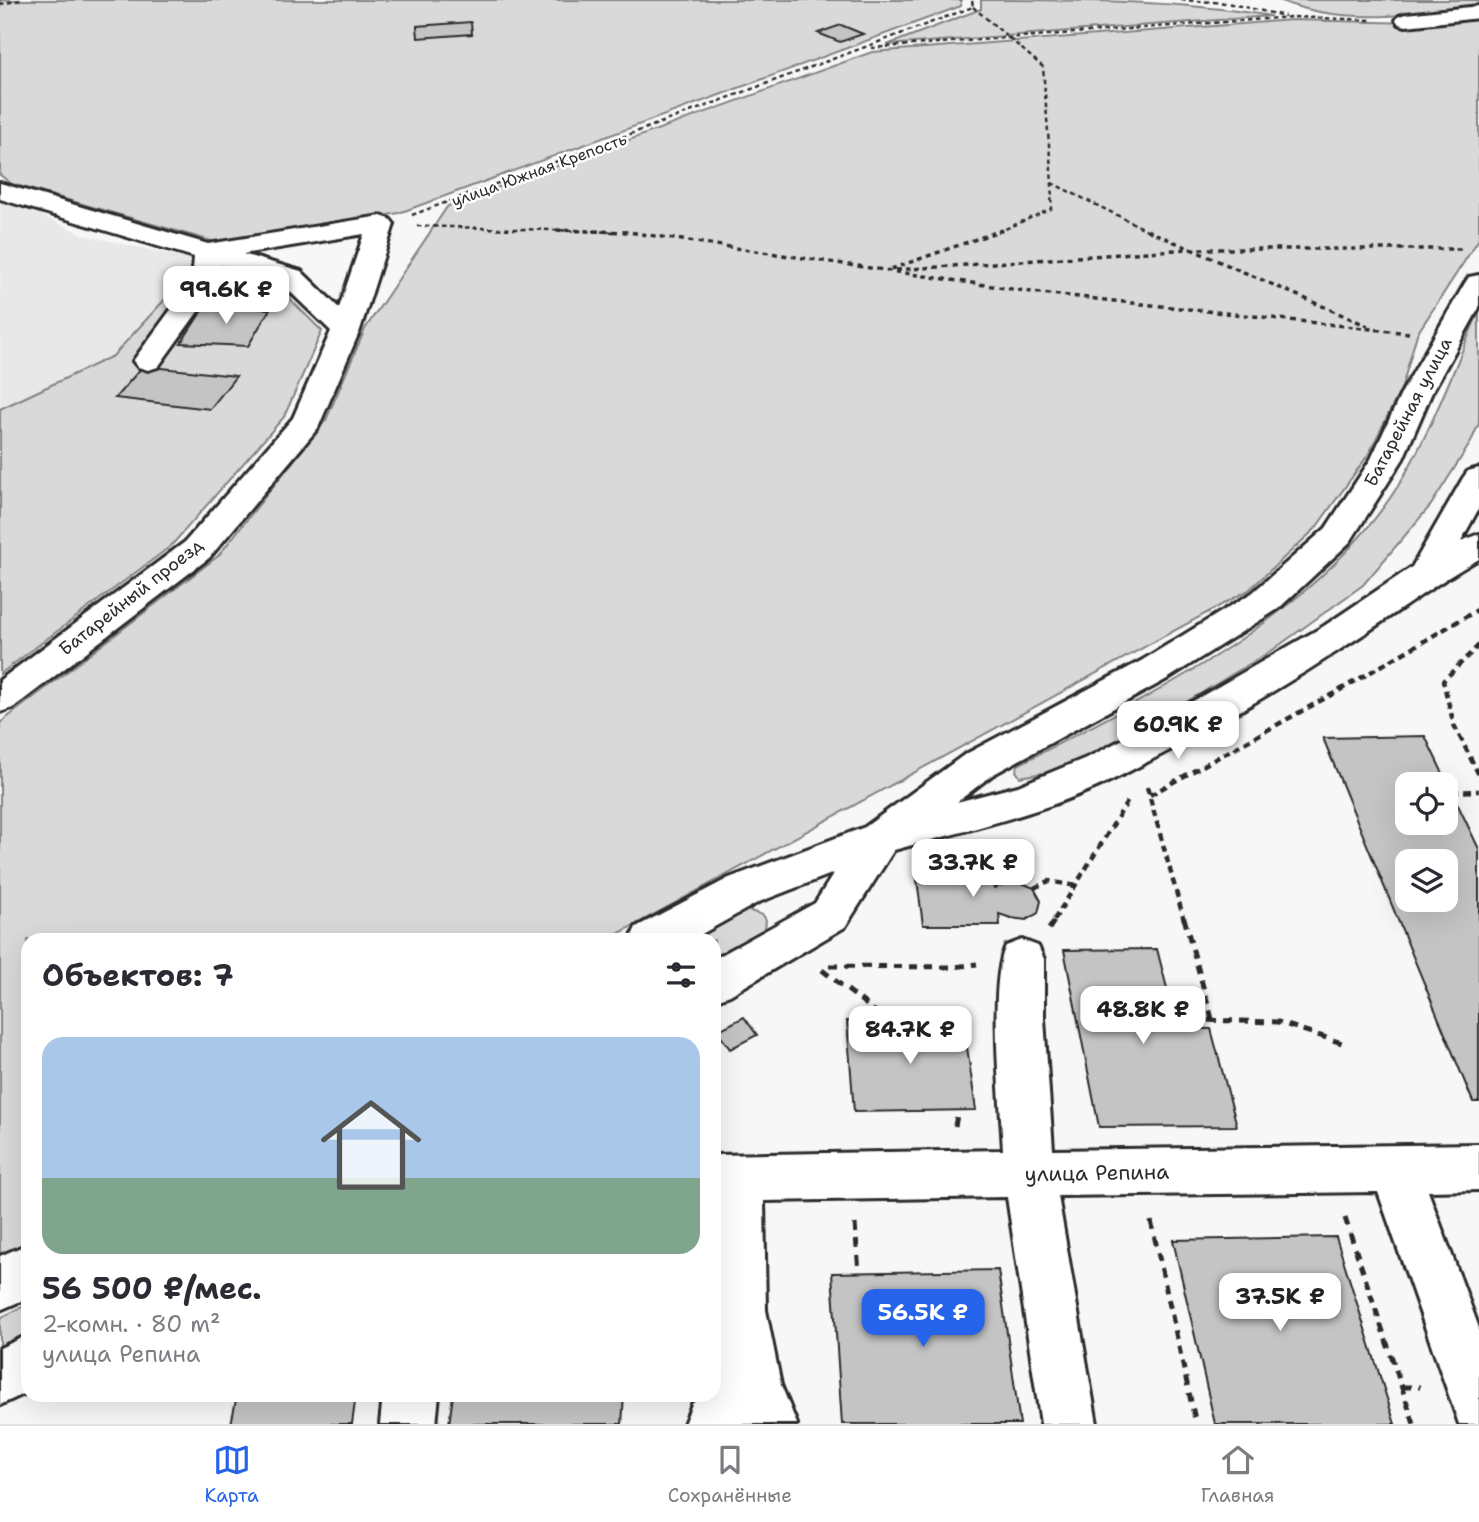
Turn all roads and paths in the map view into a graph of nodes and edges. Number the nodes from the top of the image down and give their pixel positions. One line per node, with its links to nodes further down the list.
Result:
1 (21, 0): 6 (path)
2 (972, 0): 7 (path)
3 (1181, 0): 5 (path)
4 (1223, 0): 5 (path)
5 (1227, 3): 9 (path)
6 (0, 4)
7 (973, 7): 11 (path); 12 (path, улица Южная Крепость)
8 (1479, 12): 10 (street)
9 (1292, 17): 10 (path); 11 (path)
10 (1406, 20)
11 (1010, 38): 12 (path); 13 (path)
12 (867, 49): 15 (path, улица Южная Крепость)
13 (1052, 183): 16 (path); 19 (path)
14 (0, 191): 18 (street)
15 (381, 225): 18 (street); 19 (path); 21 (street, Батарейный проезд)
16 (1189, 248): 17 (path); 19 (path); 19 (path)
17 (1462, 249)
18 (208, 252): 21 (street); 22 (street)
19 (888, 270)
20 (1479, 283): 35 (street, Батарейная улица)
21 (346, 330): 28 (street, Батарейный проезд)
22 (148, 361)
23 (1479, 478): 25 (street, Батарейная улица)
24 (1479, 545): 25 (street)
25 (1425, 574): 35 (street, Батарейная улица)
26 (1479, 609): 33 (path)
27 (1479, 645): 30 (path)
28 (0, 699)
29 (1144, 775): 33 (path)
30 (1479, 775)
31 (1479, 791): 32 (path)
32 (1458, 792)
33 (1150, 795): 42 (path)
34 (1131, 796): 36 (path)
35 (880, 838): 38 (street, Батарейная улица); 40 (street, Батарейная улица)
36 (1077, 886): 37 (path); 39 (path)
37 (1034, 888)
38 (665, 933)
39 (1022, 959): 43 (path); 47 (street)
40 (721, 978)
41 (1160, 1019): 42 (path)
42 (1212, 1019): 44 (path)
43 (886, 1020)
44 (1345, 1044)
45 (1479, 1167): 46 (street, улица Репина)
46 (1395, 1169): 47 (street, улица Репина); 58 (street)
47 (1029, 1175): 48 (street, улица Репина); 62 (street)
48 (726, 1178): 59 (street)
49 (854, 1214): 52 (path)
50 (1334, 1218): 64 (path)
51 (1165, 1221): 63 (path)
52 (859, 1272)
53 (21, 1274): 54 (street)
54 (0, 1284)
55 (21, 1366): 56 (street)
56 (0, 1377)
57 (410, 1402): 60 (street)
58 (1479, 1404)
59 (761, 1406): 61 (street)
60 (408, 1424)
61 (712, 1424)
62 (1069, 1424)
63 (1196, 1424)
64 (1414, 1424)

